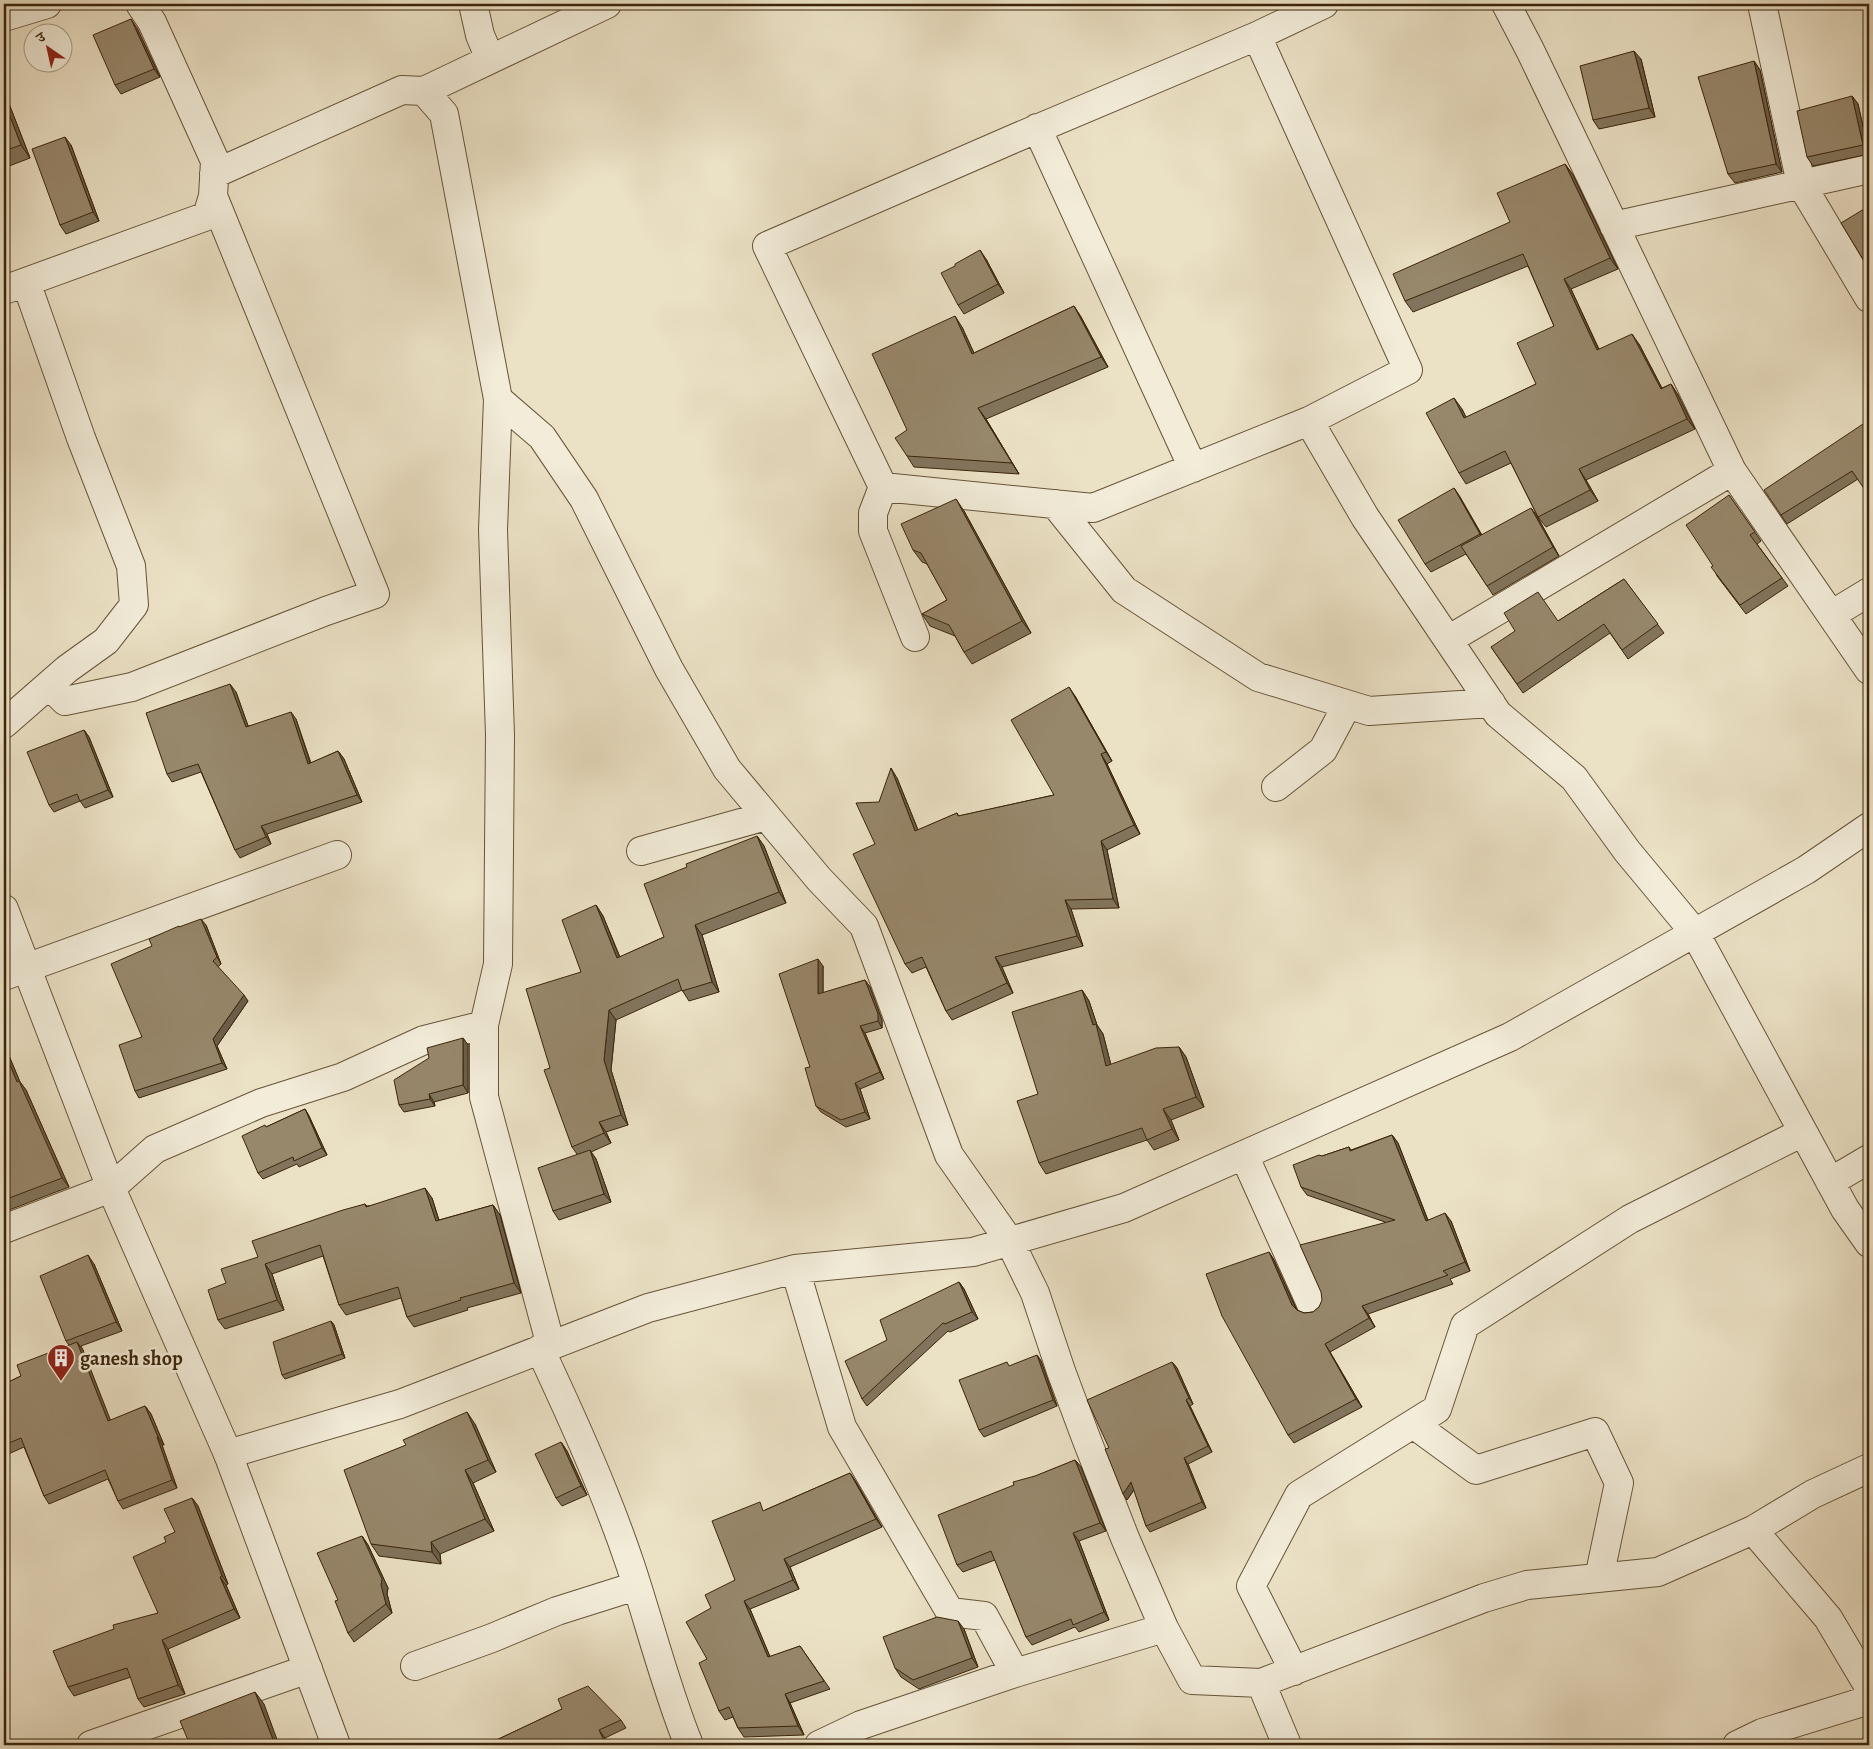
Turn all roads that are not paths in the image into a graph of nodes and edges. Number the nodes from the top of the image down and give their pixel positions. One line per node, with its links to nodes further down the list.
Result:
1 (47, 4): 8 (street)
2 (140, 4): 15 (street)
3 (473, 4): 10 (street)
4 (607, 4): 10 (street)
5 (1324, 4): 9 (street)
6 (1506, 4): 16 (street)
7 (1762, 4): 14 (street)
8 (4, 18)
9 (1256, 36): 12 (street); 20 (street)
10 (490, 59): 11 (street)
11 (424, 91): 15 (street); 19 (street)
12 (1037, 128): 21 (street); 23 (street)
13 (1869, 169): 14 (street)
14 (1801, 184): 16 (street); 18 (street)
15 (214, 185): 17 (street); 30 (street)
16 (1614, 226): 22 (street)
17 (15, 286): 30 (street)
18 (1869, 298)
19 (498, 399): 35 (street); 42 (street)
20 (1309, 421): 21 (street); 28 (street)
21 (1193, 468): 24 (street)
22 (1732, 471): 26 (street); 28 (street)
23 (883, 487): 24 (street); 27 (street)
24 (1055, 504): 32 (street)
25 (1869, 592): 26 (street)
26 (1831, 615): 29 (street)
27 (915, 638)
28 (1448, 640): 31 (street)
29 (1869, 670)
30 (49, 685): 33 (street)
31 (1491, 703): 32 (street); 40 (street)
32 (1347, 705): 34 (street)
33 (4, 724)
34 (1276, 787)
35 (766, 816): 37 (street); 49 (street)
36 (1869, 827): 40 (street)
37 (642, 851)
38 (337, 855): 41 (street)
39 (4, 909): 41 (street)
40 (1695, 933): 43 (street); 44 (street)
41 (14, 972): 47 (street)
42 (484, 1025): 47 (street); 53 (street)
43 (1803, 1132): 46 (street); 54 (street)
44 (1244, 1155): 49 (street); 52 (street)
45 (1869, 1159): 46 (street)
46 (1830, 1182): 50 (street)
47 (111, 1188): 48 (street); 55 (street)
48 (4, 1229)
49 (1010, 1242): 51 (street); 60 (street)
50 (1869, 1243)
51 (795, 1269): 53 (street); 64 (street)
52 (1312, 1306)
53 (545, 1348): 55 (street); 59 (street)
54 (1413, 1424): 58 (street); 63 (street)
55 (228, 1454): 62 (street)
56 (1869, 1468): 57 (street)
57 (1753, 1530): 58 (street); 66 (street)
58 (1599, 1578): 63 (street)
59 (636, 1586): 61 (street); 70 (street)
60 (1164, 1628): 64 (street); 65 (street)
61 (415, 1666)
62 (308, 1670): 68 (street); 69 (street)
63 (1294, 1671): 65 (street)
64 (1015, 1673): 71 (street)
65 (1262, 1683): 72 (street)
66 (1869, 1687)
67 (1869, 1700): 73 (street)
68 (91, 1745)
69 (336, 1745)
70 (689, 1745)
71 (819, 1745)
72 (1287, 1745)
73 (1737, 1745)

